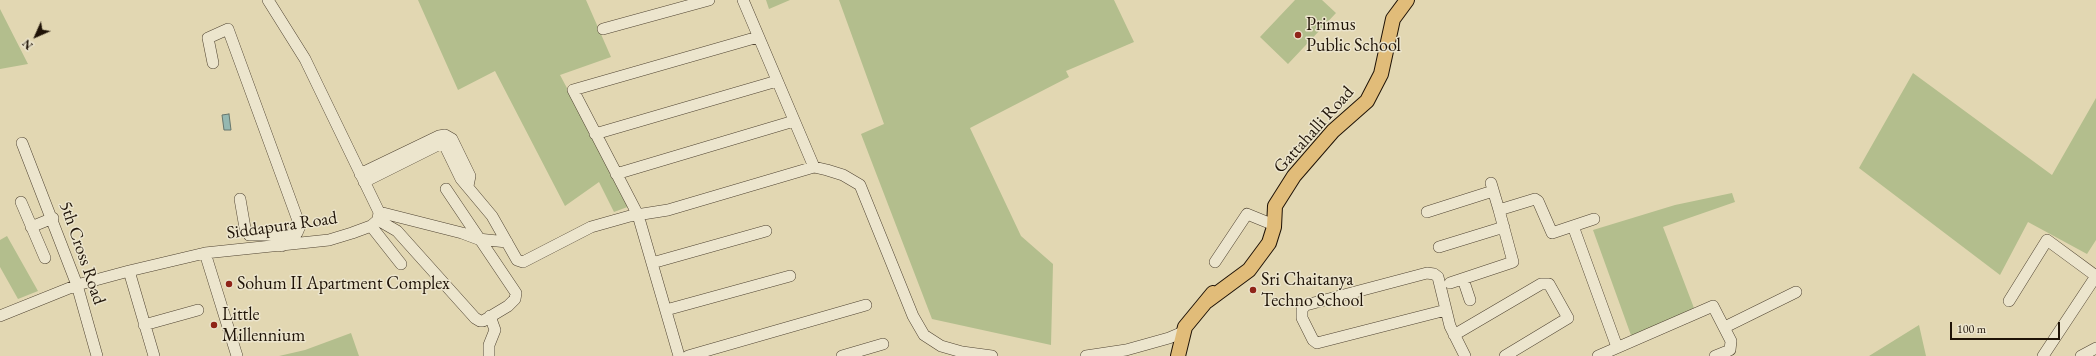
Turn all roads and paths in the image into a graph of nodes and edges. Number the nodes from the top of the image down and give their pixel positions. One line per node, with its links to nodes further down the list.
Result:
1 (709, 0): 5 (street)
2 (743, 0): 6 (street)
3 (1407, 0): 24 (main road, Gattahalli Road)
4 (269, 1): 14 (street)
5 (602, 29)
6 (758, 37): 8 (street); 10 (street)
7 (213, 63): 30 (street)
8 (777, 81): 9 (street); 10 (street)
9 (794, 121): 12 (street); 13 (street)
10 (595, 134): 13 (street)
11 (22, 143): 21 (street, 5th Cross Road)
12 (814, 167): 20 (street); 67 (street)
13 (616, 174): 20 (street)
14 (362, 178): 22 (street); 31 (street)
15 (446, 189): 29 (street)
16 (240, 199): 30 (street)
17 (21, 202): 26 (street)
18 (1499, 210): 19 (street); 25 (street); 27 (street)
19 (1427, 212)
20 (638, 215): 31 (street); 36 (street)
21 (53, 218): 26 (street); 43 (street, 5th Cross Road)
22 (376, 219): 29 (street); 30 (street, Siddapura Road); 37 (street); 52 (street)
23 (1594, 219): 25 (street)
24 (1274, 225): 35 (street); 55 (main road, Gattahalli Road)
25 (1573, 226): 58 (street)
26 (31, 227): 34 (street)
27 (1504, 227): 32 (street); 41 (street)
28 (766, 231): 36 (street)
29 (478, 239): 31 (street); 52 (street)
30 (281, 240): 33 (street, Siddapura Road)
31 (507, 242)
32 (1439, 247)
33 (205, 253): 38 (street, Siddapura Road); 62 (street)
34 (45, 258)
35 (1215, 262)
36 (652, 263): 49 (street)
37 (401, 264)
38 (128, 271): 43 (street, Siddapura Road); 53 (street)
39 (790, 276): 49 (street)
40 (2096, 276): 46 (street); 74 (street)
41 (1463, 279): 42 (street); 45 (street)
42 (1450, 283)
43 (78, 285): 51 (street, Siddapura Road); 60 (street, 5th Cross Road)
44 (1796, 292): 54 (street)
45 (1470, 300)
46 (2009, 301)
47 (866, 305): 65 (street)
48 (198, 310): 53 (street)
49 (666, 310): 64 (street)
50 (1446, 310): 50 (street); 56 (street)
51 (1, 314)
52 (490, 316): 63 (street)
53 (144, 325): 61 (street)
54 (1724, 327): 58 (street); 73 (street)
55 (1183, 332): 68 (street); 69 (main road)
56 (1454, 335): 70 (street); 71 (street)
57 (883, 344): 66 (street)
58 (1617, 347): 72 (street)
59 (2096, 348): 75 (street)
60 (97, 356)
61 (154, 356)
62 (237, 356)
63 (489, 356)
64 (679, 356)
65 (688, 356)
66 (842, 356)
67 (992, 356)
68 (1086, 356)
69 (1178, 356)
70 (1465, 356)
71 (1505, 356)
72 (1598, 356)
73 (1715, 356)
74 (2043, 356)
75 (2081, 356)

